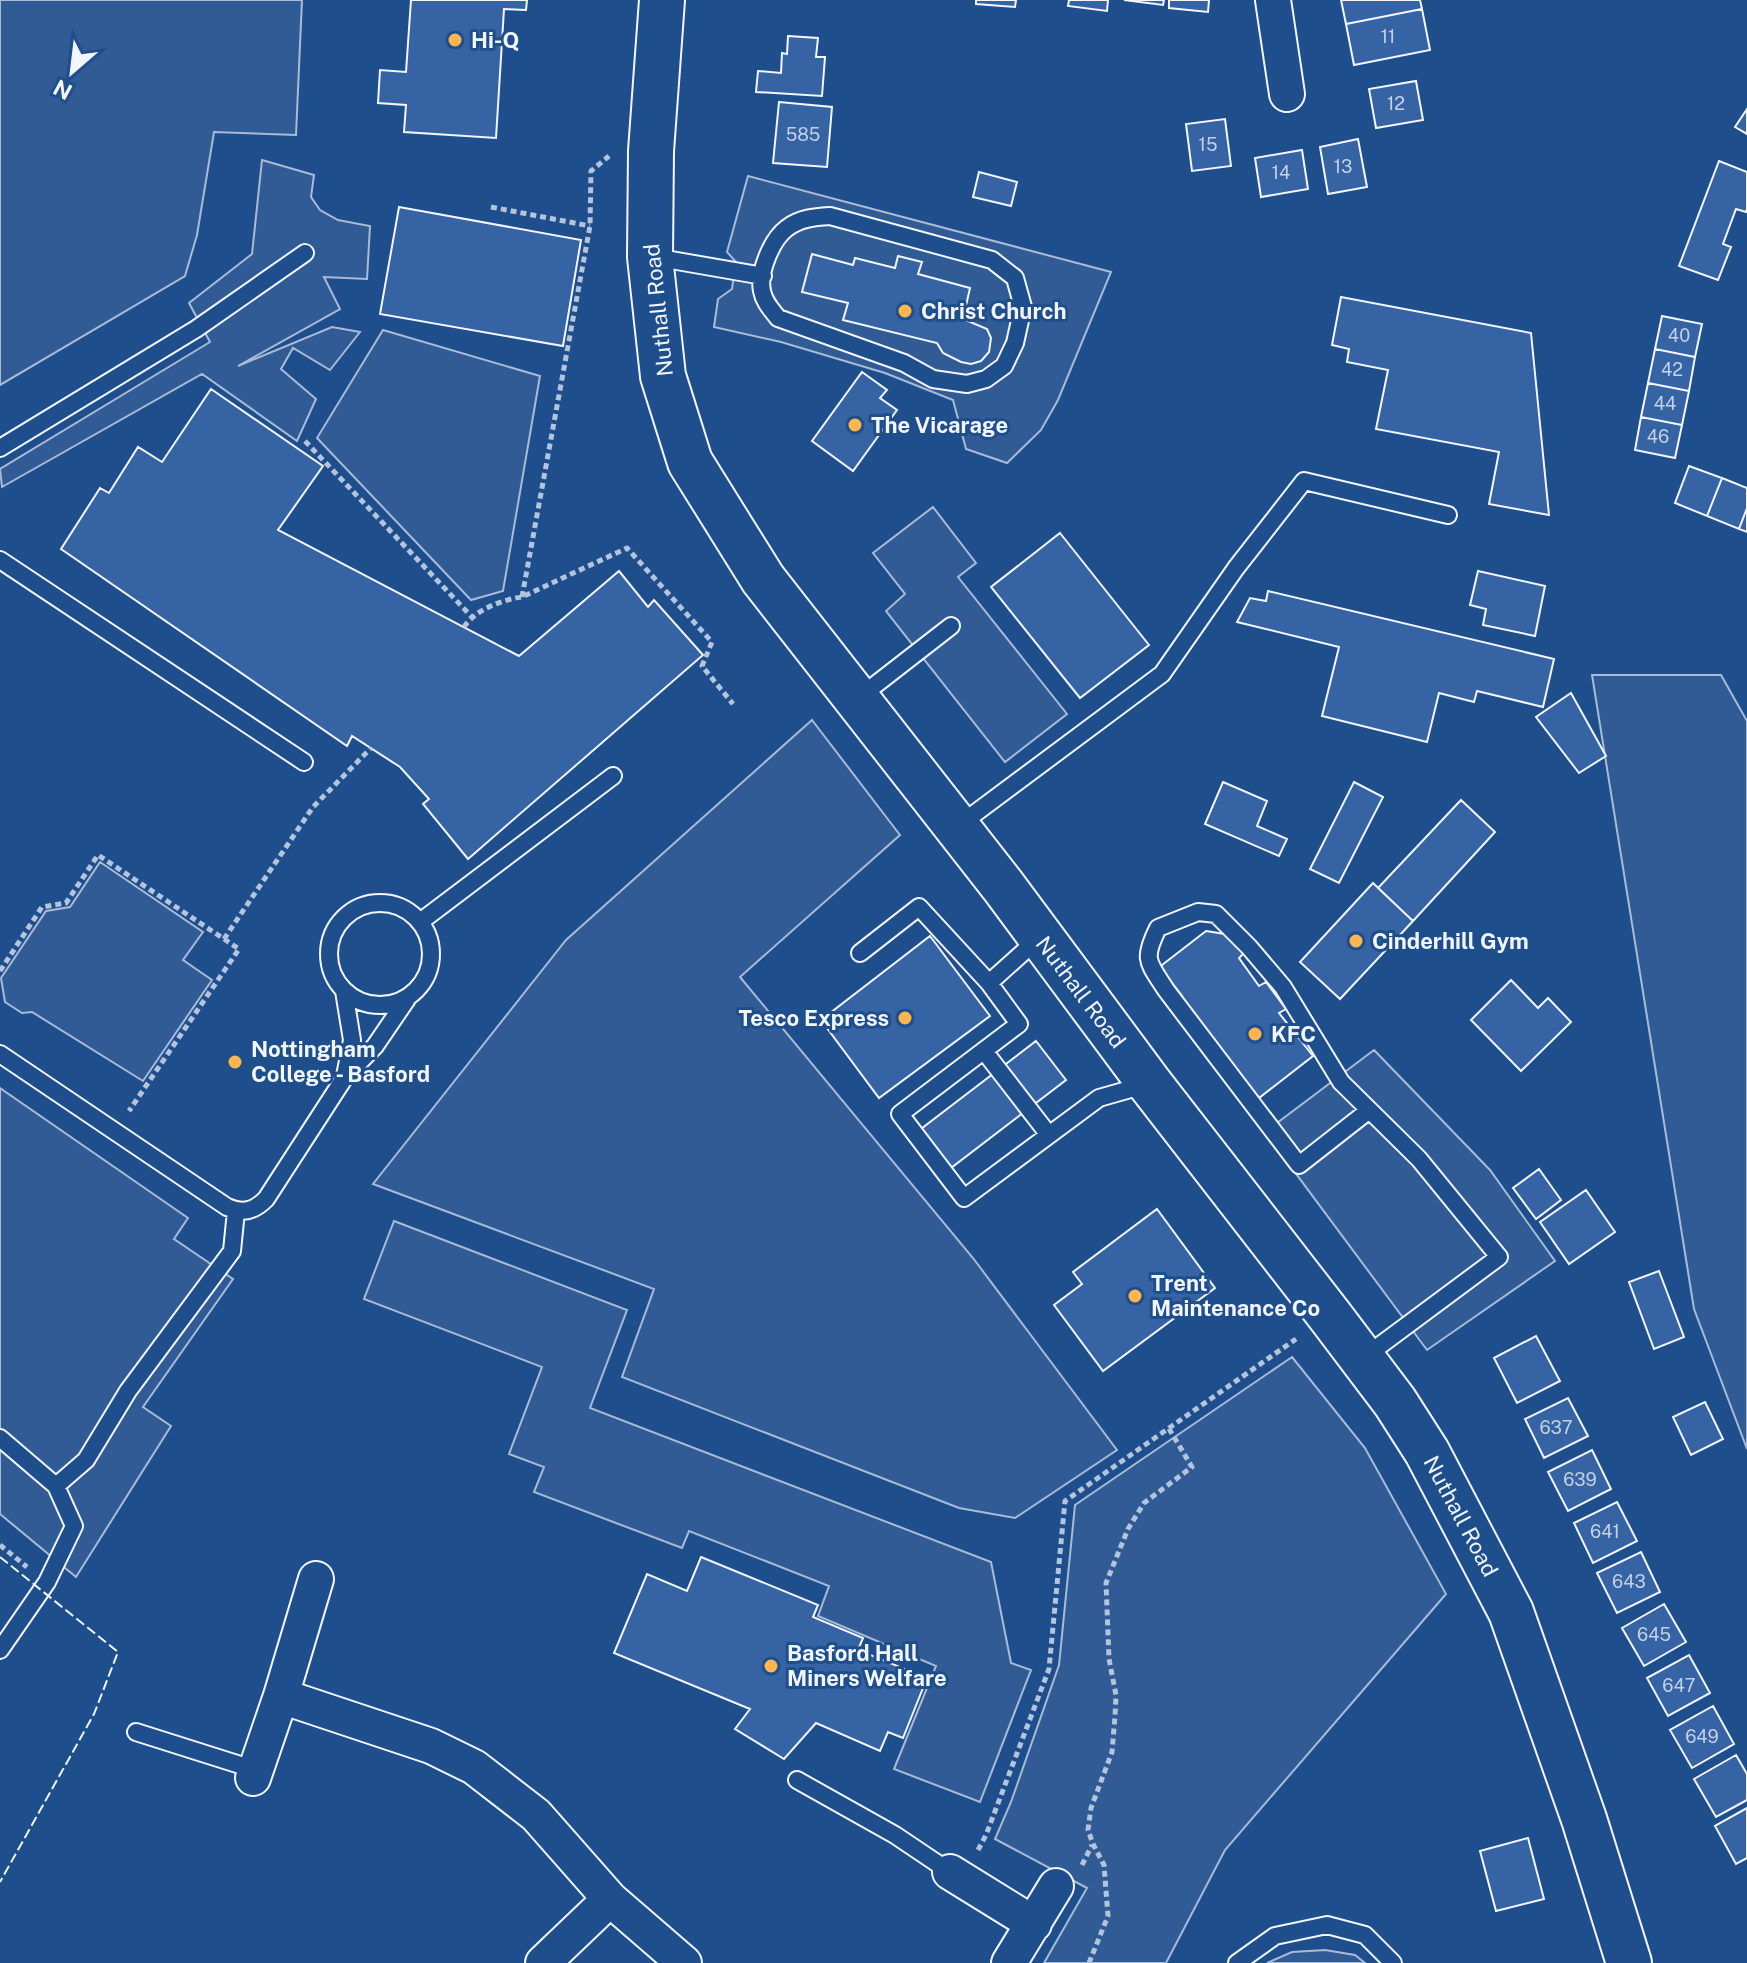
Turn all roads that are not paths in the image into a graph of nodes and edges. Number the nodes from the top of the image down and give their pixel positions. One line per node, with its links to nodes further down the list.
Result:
1 (662, 0): 5 (highway, Nuthall Road)
2 (1273, 0): 3 (street)
3 (1287, 94)
4 (305, 253): 7 (lane)
5 (650, 257): 6 (lane); 11 (highway, Nuthall Road)
6 (763, 276): 6 (lane)
7 (0, 448)
8 (1448, 515): 14 (lane)
9 (0, 560): 12 (lane)
10 (951, 626): 11 (lane)
11 (856, 700): 14 (highway, Nuthall Road)
12 (304, 762)
13 (613, 776): 15 (lane)
14 (956, 828): 16 (highway, Nuthall Road)
15 (420, 922): 19 (lane); 20 (lane)
16 (1040, 937): 18 (lane); 24 (highway, Nuthall Road)
17 (860, 953): 18 (lane)
18 (989, 983): 21 (lane)
19 (344, 991): 20 (lane); 23 (lane)
20 (407, 999): 23 (lane)
21 (984, 1051): 26 (lane); 26 (lane)
22 (0, 1054): 27 (lane)
23 (345, 1077): 27 (lane)
24 (1150, 1084): 26 (lane); 28 (highway, Nuthall Road)
25 (1368, 1111): 25 (lane); 28 (lane)
26 (1049, 1135)
27 (236, 1211): 30 (lane)
28 (1362, 1358): 46 (highway, Nuthall Road)
29 (2, 1442): 30 (lane)
30 (56, 1486): 32 (lane)
31 (316, 1579): 33 (street)
32 (0, 1650)
33 (281, 1696): 35 (street); 39 (street)
34 (136, 1732): 35 (lane)
35 (254, 1774)
36 (797, 1780): 37 (lane)
37 (956, 1876): 40 (street)
38 (1056, 1886): 40 (street)
39 (610, 1899): 41 (street); 42 (street)
40 (1034, 1924): 43 (street)
41 (543, 1963)
42 (684, 1963)
43 (1009, 1963)
44 (1237, 1963): 45 (lane)
45 (1393, 1963)
46 (1629, 1963)

